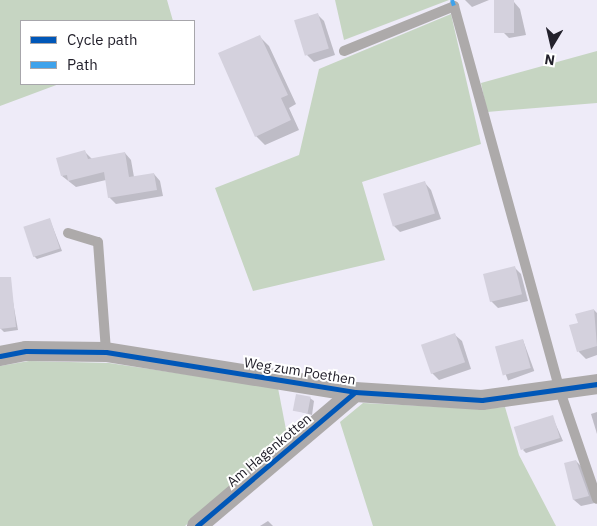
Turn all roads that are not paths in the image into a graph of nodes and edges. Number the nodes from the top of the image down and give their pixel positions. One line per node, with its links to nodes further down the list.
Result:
1 (344, 51): 6 (lane)
2 (68, 233): 3 (lane)
3 (106, 352): 4 (street, Weg zum Poethen); 7 (street, Weg zum Poethen)
4 (0, 356)
5 (597, 384): 6 (street, Weg zum Poethen)
6 (559, 388): 7 (street, Weg zum Poethen); 8 (lane)
7 (355, 392): 9 (street, Am Hagenkotten)
8 (597, 500)
9 (197, 526)

